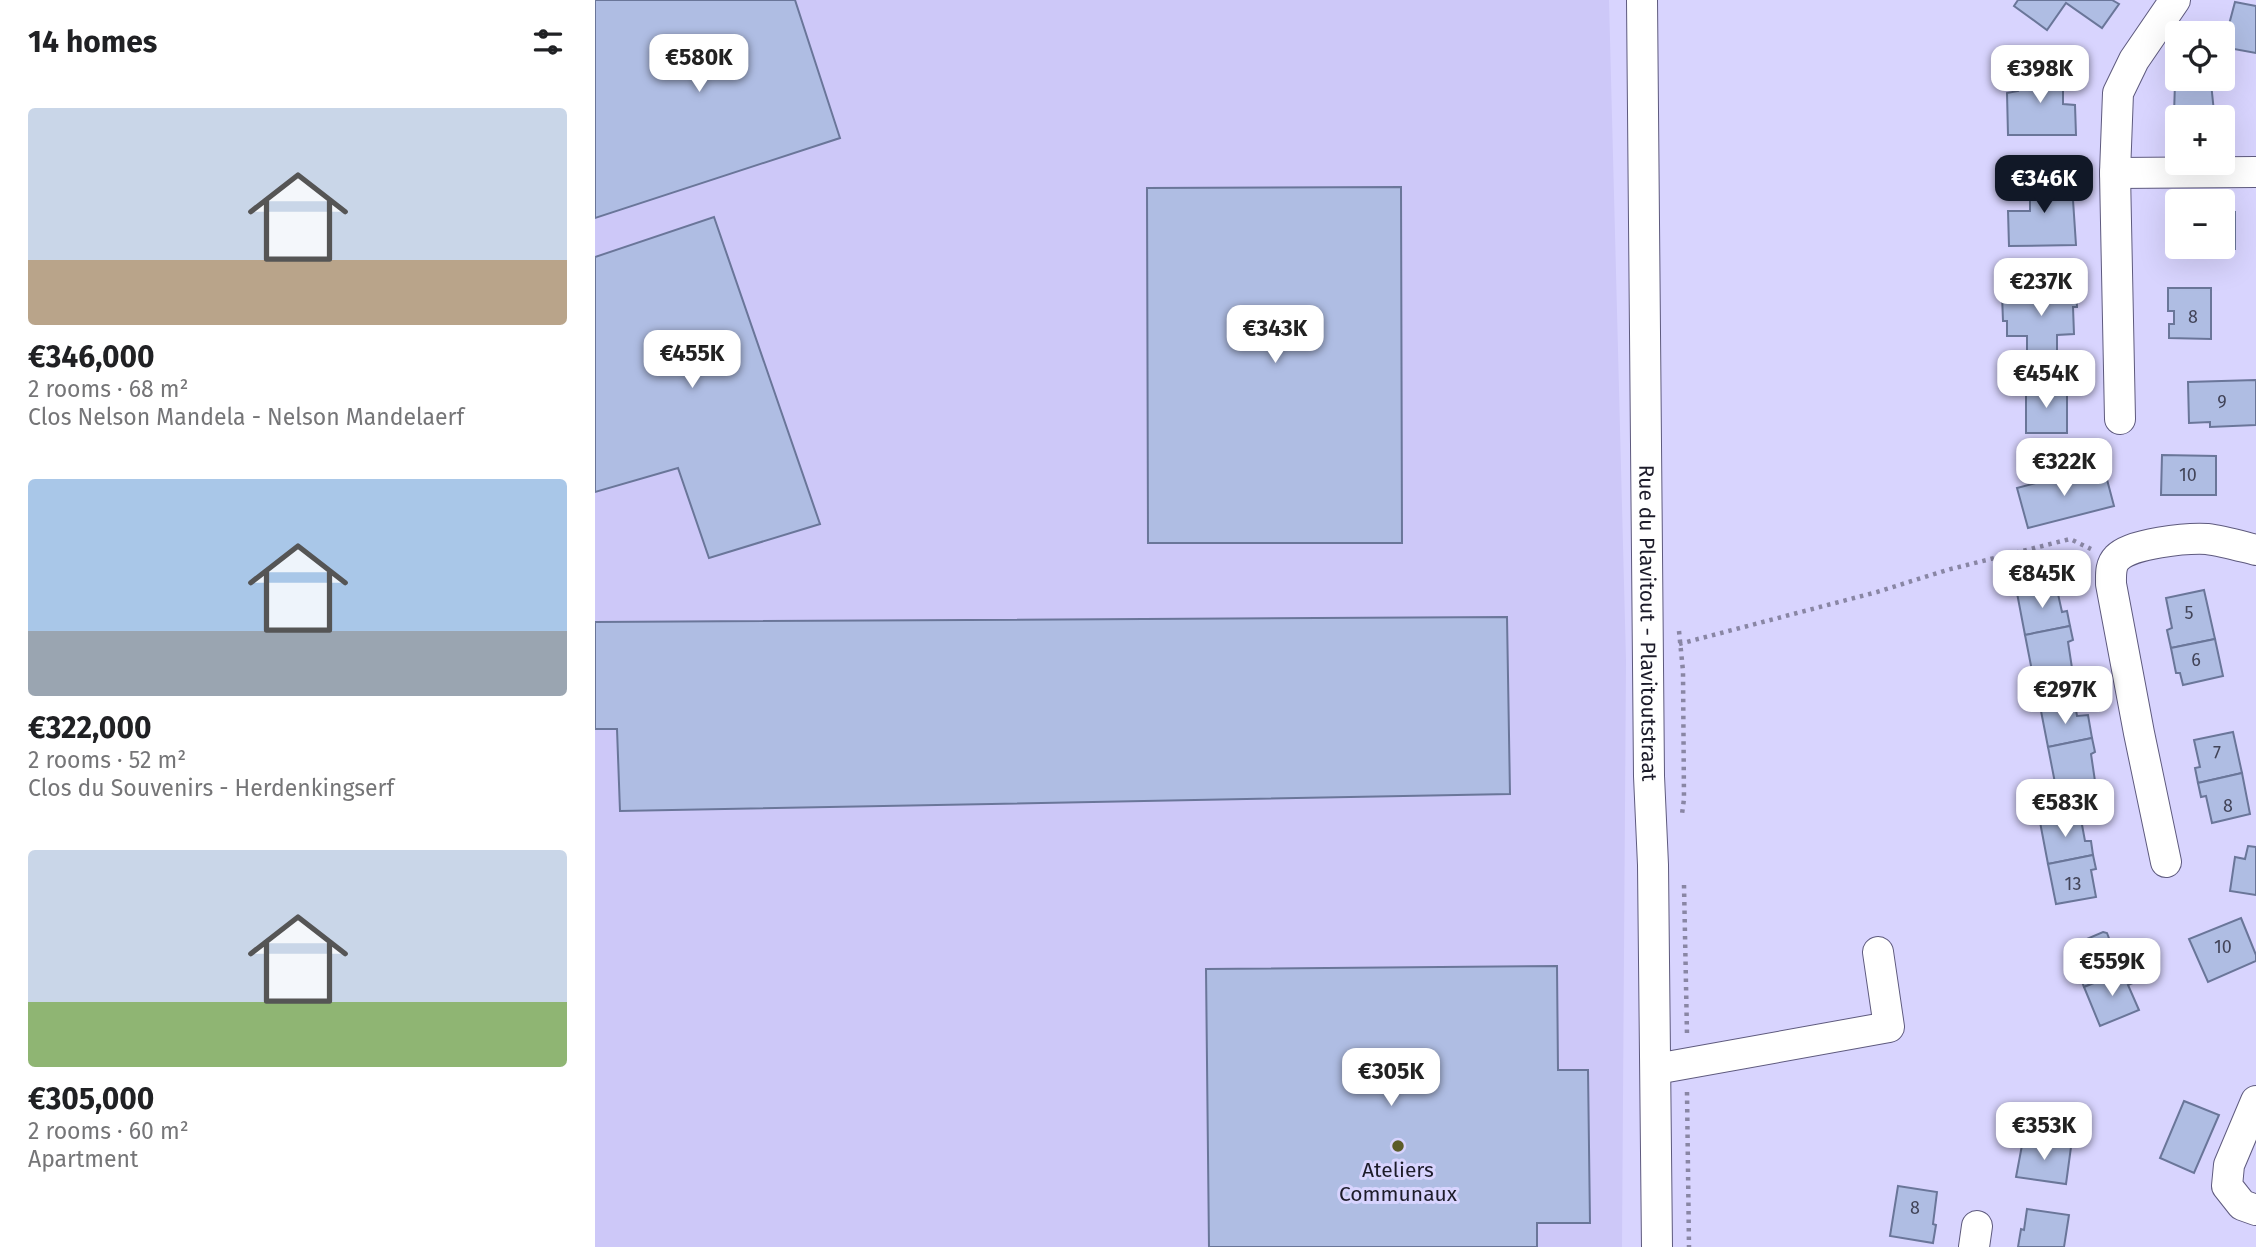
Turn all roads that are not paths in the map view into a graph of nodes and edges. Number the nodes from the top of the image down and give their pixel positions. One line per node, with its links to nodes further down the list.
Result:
1 (1642, 0): 9 (street, Rue du Plavitout - Plavitoutstraat)
2 (2175, 0): 4 (street)
3 (2256, 172): 4 (street)
4 (2115, 173): 5 (street)
5 (2120, 419)
6 (2256, 550): 7 (street)
7 (2166, 862)
8 (1878, 952): 9 (street)
9 (1656, 1069): 12 (street, Rue du Plavitout - Plavitoutstraat)
10 (2256, 1101): 11 (street)
11 (2256, 1210)
12 (1657, 1247)

